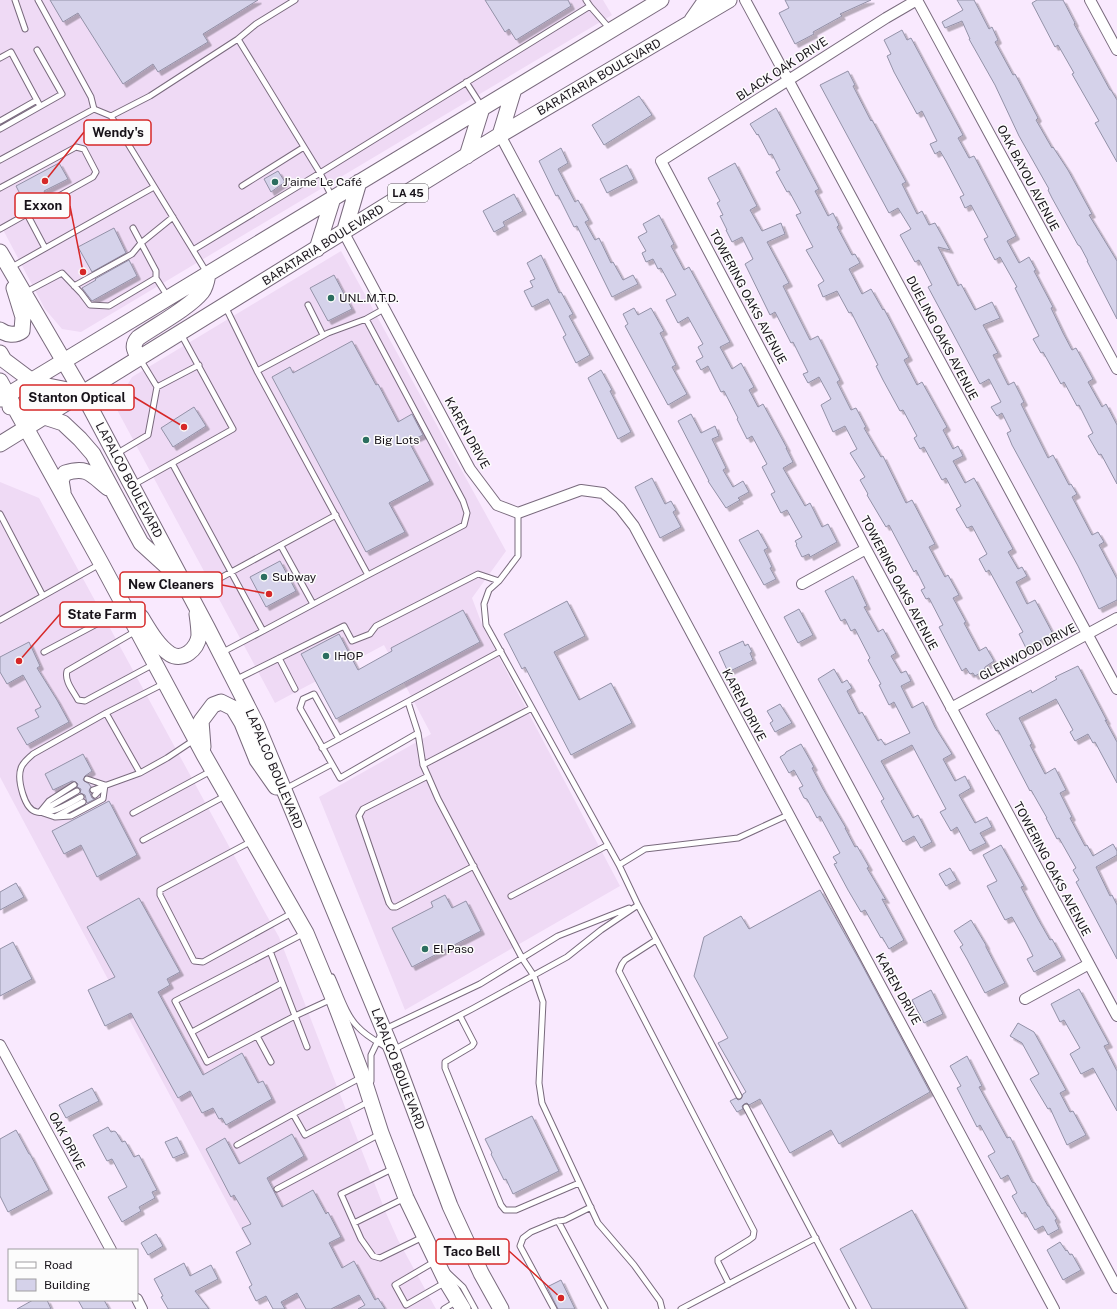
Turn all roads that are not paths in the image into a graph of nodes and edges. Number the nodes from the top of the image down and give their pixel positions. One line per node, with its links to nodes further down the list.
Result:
1 (15, 0): 13 (lane)
2 (38, 0): 25 (lane)
3 (295, 0): 15 (lane)
4 (586, 0): 11 (lane)
5 (661, 0): 14 (main road, LA 45)
6 (706, 0): 12 (main road)
7 (729, 0): 12 (main road, BARATARIA BOULEVARD / LA 45)
8 (745, 0): 19 (street, DUELING OAKS AVENUE)
9 (917, 0): 19 (street, BLACK OAK DRIVE); 67 (street, OAK BAYOU AVENUE)
10 (1090, 0): 17 (street)
11 (590, 6): 14 (lane); 20 (lane)
12 (689, 24): 29 (main road, BARATARIA BOULEVARD / LA 45)
13 (25, 29)
14 (611, 30): 21 (main road, LA 45)
15 (238, 39): 26 (lane); 30 (lane)
16 (37, 50): 23 (lane)
17 (1117, 50)
18 (0, 58): 22 (lane)
19 (788, 81): 33 (street, BLACK OAK DRIVE); 100 (street, DUELING OAKS AVENUE)
20 (466, 82): 24 (lane); 34 (lane)
21 (514, 89): 24 (main road, LA 45); 29 (main road)
22 (37, 100): 23 (lane); 27 (lane)
23 (40, 106): 28 (lane)
24 (482, 108): 31 (main road); 35 (main road, LA 45)
25 (94, 109): 26 (lane); 32 (lane)
26 (111, 116): 37 (lane)
27 (0, 121)
28 (0, 129)
29 (500, 135): 31 (main road, BARATARIA BOULEVARD / LA 45); 186 (street)
30 (304, 147): 34 (lane); 36 (lane)
31 (467, 156): 44 (main road, BARATARIA BOULEVARD / LA 45)
32 (0, 160)
33 (661, 161): 86 (street, TOWERING OAKS AVENUE)
34 (320, 173): 39 (lane); 48 (lane)
35 (359, 182): 39 (main road, LA 45); 44 (main road)
36 (242, 186)
37 (154, 187): 41 (lane); 46 (lane)
38 (0, 188): 40 (lane)
39 (333, 198): 47 (main road); 51 (main road, LA 45)
40 (27, 214): 43 (lane); 46 (lane)
41 (173, 217): 45 (lane); 48 (lane)
42 (133, 228): 45 (lane)
43 (0, 229)
44 (344, 233): 47 (main road, BARATARIA BOULEVARD / LA 45); 58 (street, KAREN DRIVE)
45 (141, 243): 52 (lane); 53 (lane)
46 (46, 248): 50 (lane)
47 (317, 249): 56 (main road, BARATARIA BOULEVARD / LA 45)
48 (193, 250): 51 (lane)
49 (0, 252): 50 (main road, LAPALCO BOULEVARD)
50 (4, 264): 54 (main road, LAPALCO BOULEVARD); 60 (main road)
51 (208, 274): 55 (main road, LA 45); 64 (main road)
52 (156, 278): 53 (lane); 55 (lane)
53 (74, 286): 54 (lane)
54 (24, 294): 65 (main road, LAPALCO BOULEVARD)
55 (169, 298): 65 (main road, LA 45)
56 (225, 305): 61 (main road, BARATARIA BOULEVARD / LA 45); 68 (lane)
57 (308, 305): 62 (lane)
58 (384, 309): 59 (lane); 82 (street, KAREN DRIVE)
59 (366, 319): 62 (lane); 89 (lane)
60 (0, 330)
61 (180, 333): 64 (main road, BARATARIA BOULEVARD / LA 45); 66 (lane)
62 (323, 335): 68 (lane)
63 (0, 353): 70 (main road)
64 (140, 358): 71 (lane); 72 (main road, BARATARIA BOULEVARD / LA 45)
65 (64, 361): 70 (main road, LA 45); 72 (main road, LAPALCO BOULEVARD)
66 (198, 365): 71 (lane); 78 (lane)
67 (1117, 369)
68 (257, 372): 84 (lane)
69 (0, 380): 73 (main road)
70 (32, 381): 72 (main road); 73 (main road, LA 45)
71 (157, 387): 77 (lane)
72 (84, 391): 74 (main road, BARATARIA BOULEVARD / LA 45); 77 (main road, LAPALCO BOULEVARD)
73 (5, 402): 74 (main road); 75 (main road)
74 (45, 417): 75 (main road, BARATARIA BOULEVARD / LA 45); 81 (main road)
75 (26, 428): 76 (main road, BARATARIA BOULEVARD / LA 45); 80 (main road)
76 (0, 444)
77 (115, 455): 79 (main road, LAPALCO BOULEVARD)
78 (172, 463): 79 (lane); 88 (lane)
79 (132, 485): 92 (main road, LAPALCO BOULEVARD)
80 (64, 494): 81 (main road); 87 (main road)
81 (116, 495): 92 (main road)
82 (518, 512): 90 (lane); 135 (street, KAREN DRIVE)
83 (0, 514): 93 (lane)
84 (336, 515): 85 (lane); 89 (lane)
85 (281, 546): 88 (lane); 94 (lane)
86 (866, 549): 91 (street); 112 (street, TOWERING OAKS AVENUE)
87 (101, 563): 92 (main road); 93 (lane); 95 (main road)
88 (232, 573): 92 (lane); 99 (lane)
89 (368, 575): 94 (lane)
90 (499, 581): 101 (lane); 104 (lane)
91 (802, 584)
92 (190, 595): 103 (main road, LAPALCO BOULEVARD)
93 (43, 596): 97 (lane)
94 (313, 604): 99 (lane)
95 (126, 608): 98 (main road); 102 (lane)
96 (1117, 618): 100 (street, GLENWOOD DRIVE)
97 (0, 620)
98 (137, 630): 105 (main road); 105 (lane)
99 (263, 631): 103 (lane)
100 (1088, 634): 109 (street, DUELING OAKS AVENUE); 112 (street, GLENWOOD DRIVE)
101 (501, 651): 110 (lane); 111 (lane)
102 (44, 652)
103 (221, 653): 106 (main road, LAPALCO BOULEVARD)
104 (279, 658): 106 (lane); 108 (lane)
105 (155, 663): 107 (main road)
106 (235, 681): 128 (main road, LAPALCO BOULEVARD)
107 (166, 683): 113 (lane); 115 (main road)
108 (295, 689)
109 (1117, 689)
110 (408, 702): 114 (lane); 116 (lane)
111 (532, 708): 120 (lane); 139 (lane)
112 (951, 708): 149 (street, TOWERING OAKS AVENUE)
113 (108, 712): 122 (lane); 133 (lane)
114 (418, 733): 119 (lane); 120 (lane)
115 (196, 739): 118 (main road); 122 (lane)
116 (339, 739): 117 (lane); 117 (lane)
117 (322, 748): 119 (lane)
118 (204, 755): 121 (main road); 132 (main road)
119 (332, 764): 128 (lane)
120 (423, 765): 123 (lane)
121 (213, 770): 131 (main road); 134 (lane)
122 (140, 773): 127 (lane)
123 (428, 776): 141 (lane); 141 (lane)
124 (86, 779): 127 (lane)
125 (74, 785): 133 (lane)
126 (90, 785): 127 (lane)
127 (105, 785): 130 (lane); 136 (lane)
128 (284, 789): 132 (main road, LAPALCO BOULEVARD)
129 (77, 791): 133 (lane)
130 (94, 792)
131 (228, 794): 137 (lane); 138 (main road)
132 (292, 810): 160 (main road, LAPALCO BOULEVARD)
133 (40, 812): 136 (lane); 136 (lane)
134 (132, 813)
135 (788, 815): 140 (lane); 196 (street, KAREN DRIVE)
136 (55, 816)
137 (143, 840)
138 (254, 840): 144 (main road); 144 (lane)
139 (608, 845): 140 (lane); 142 (lane)
140 (619, 865): 143 (lane)
141 (474, 866): 148 (lane)
142 (511, 896)
143 (638, 905): 146 (lane); 148 (lane); 151 (lane)
144 (295, 912): 145 (main road)
145 (311, 937): 147 (lane); 153 (main road)
146 (656, 940): 166 (lane); 185 (lane)
147 (270, 951): 152 (lane); 158 (lane)
148 (522, 958): 151 (lane); 160 (lane)
149 (1089, 964): 154 (street); 157 (street, TOWERING OAKS AVENUE)
150 (329, 970): 160 (lane)
151 (534, 976): 156 (lane); 174 (lane)
152 (282, 983): 155 (lane); 158 (lane)
153 (333, 998): 155 (lane); 165 (main road)
154 (1025, 999)
155 (295, 1016): 159 (lane); 162 (lane)
156 (460, 1016): 163 (lane); 174 (lane)
157 (1117, 1016)
158 (192, 1032): 159 (lane)
159 (257, 1036): 164 (lane)
160 (380, 1036): 163 (main road, LAPALCO BOULEVARD); 170 (lane)
161 (0, 1045): 182 (street, OAK DRIVE)
162 (307, 1047)
163 (392, 1050): 190 (main road, LAPALCO BOULEVARD)
164 (271, 1062)
165 (363, 1076): 167 (main road); 169 (lane)
166 (740, 1096)
167 (371, 1100): 169 (lane); 170 (main road)
168 (746, 1107): 181 (lane)
169 (293, 1114): 172 (lane)
170 (376, 1115): 171 (main road)
171 (381, 1133): 173 (main road); 175 (lane)
172 (237, 1145)
173 (394, 1168): 176 (main road); 179 (lane)
174 (579, 1183): 177 (lane)
175 (277, 1189)
176 (406, 1198): 179 (lane); 180 (main road)
177 (591, 1207): 178 (lane); 193 (lane)
178 (558, 1221): 191 (lane); 192 (lane)
179 (354, 1223): 180 (lane)
180 (424, 1237): 183 (main road)
181 (816, 1238): 185 (lane); 195 (lane)
182 (109, 1249)
183 (436, 1260): 184 (main road); 184 (lane); 189 (lane)
184 (446, 1282): 187 (main road)
185 (729, 1284): 194 (lane)
186 (1117, 1288)
187 (460, 1305): 188 (lane)
188 (444, 1309)
189 (475, 1309)
190 (501, 1309)
191 (554, 1309)
192 (604, 1309)
193 (662, 1309)
194 (681, 1309)
195 (853, 1309)
196 (1054, 1309)

